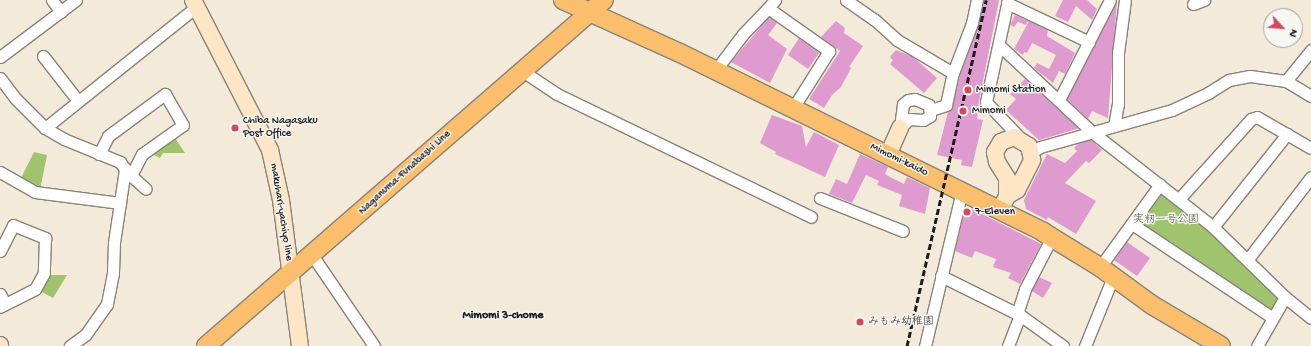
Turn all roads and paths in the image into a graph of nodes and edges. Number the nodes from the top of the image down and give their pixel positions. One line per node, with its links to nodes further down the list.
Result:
1 (52, 0): 14 (street)
2 (76, 0): 14 (street)
3 (563, 0): 13 (main road, Mimomi-kaido)
4 (846, 0): 22 (street)
5 (977, 0): 22 (street)
6 (1110, 0): 15 (street)
7 (1125, 0): 30 (street)
8 (1204, 0): 12 (street)
9 (1008, 2): 15 (street); 16 (street)
10 (195, 3): 27 (street); 59 (main road, makuhari-yachiyo line)
11 (772, 4): 21 (street); 28 (street)
12 (1193, 4)
13 (598, 6): 20 (main road, Naganuma-Funabashi Line); 21 (main road, Mimomi-kaido)
14 (61, 12): 19 (street)
15 (1089, 42): 26 (street)
16 (999, 45): 26 (street); 35 (street)
17 (1311, 50): 24 (street)
18 (43, 56): 27 (street)
19 (0, 57)
20 (521, 70): 50 (street); 56 (main road, Naganuma-Funabashi Line)
21 (716, 71): 28 (main road, Mimomi-kaido)
22 (953, 73): 29 (street)
23 (0, 78): 31 (street)
24 (1286, 81): 25 (street); 30 (street)
25 (1311, 96)
26 (1059, 100): 33 (street)
27 (78, 101): 31 (street)
28 (793, 108): 39 (main road, Mimomi-kaido)
29 (931, 110): 32 (street); 32 (street)
30 (1114, 126): 33 (street)
31 (45, 128): 38 (street)
32 (900, 128): 39 (main road)
33 (1092, 132): 37 (street); 43 (street)
34 (1287, 134): 36 (street); 47 (street); 52 (street)
35 (1020, 139): 37 (main road); 49 (main road)
36 (1311, 148)
37 (1032, 152): 49 (main road)
38 (99, 154): 41 (street); 41 (street)
39 (888, 155): 45 (main road, Mimomi-kaido)
40 (0, 172): 48 (street)
41 (128, 173): 44 (street); 48 (street)
42 (1311, 177): 57 (street)
43 (1160, 184): 47 (street); 51 (street)
44 (146, 188)
45 (962, 191): 49 (main road, Mimomi-kaido); 60 (street)
46 (820, 198): 53 (street)
47 (1179, 199): 52 (street)
48 (120, 203): 66 (street)
49 (1003, 203): 54 (main road, Mimomi-kaido)
50 (811, 217)
51 (1132, 224): 58 (street); 64 (street)
52 (1213, 227): 57 (street)
53 (903, 232)
54 (1052, 238): 58 (main road, Mimomi-kaido); 63 (street)
55 (0, 251): 62 (street)
56 (312, 255): 59 (main road, Naganuma-Funabashi Line); 69 (street)
57 (1248, 259): 61 (street)
58 (1107, 272): 73 (street); 74 (main road, Mimomi-kaido)
59 (290, 274): 67 (main road, Naganuma-Funabashi Line); 68 (main road, makuhari-yachiyo line)
60 (941, 276): 63 (street); 70 (street)
61 (1285, 297): 64 (street); 65 (street)
62 (2, 302)
63 (1018, 315): 71 (street); 72 (street)
64 (1273, 318): 75 (street)
65 (1311, 318)
66 (70, 346)
67 (206, 346)
68 (300, 346)
69 (374, 346)
70 (925, 346)
71 (1008, 346)
72 (1063, 346)
73 (1085, 346)
74 (1221, 346)
75 (1257, 346)

